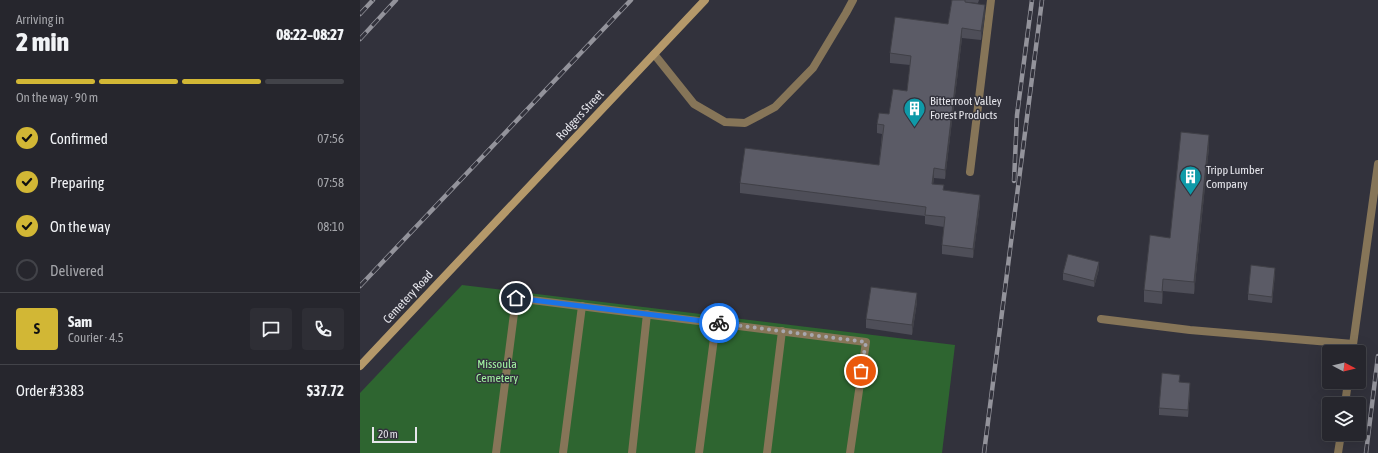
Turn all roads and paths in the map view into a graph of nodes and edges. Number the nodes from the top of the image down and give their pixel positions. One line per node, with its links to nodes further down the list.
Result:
1 (705, 0): 4 (street, Rodgers Street)
2 (853, 0): 4 (lane)
3 (991, 0): 6 (lane)
4 (654, 54): 7 (street, Rodgers Street)
5 (1378, 164): 14 (lane)
6 (970, 172)
7 (473, 246): 15 (street, Cemetery Road)
8 (582, 306): 9 (lane); 17 (lane); 18 (lane)
9 (647, 314): 11 (lane); 19 (lane)
10 (1101, 319): 13 (lane)
11 (716, 323): 12 (lane); 20 (lane)
12 (782, 331): 21 (lane); 22 (lane)
13 (1325, 345)
14 (1352, 345)
15 (360, 366)
16 (1340, 441): 23 (lane)
17 (496, 453)
18 (563, 453)
19 (632, 453)
20 (699, 453)
21 (767, 453)
22 (850, 453)
23 (1338, 453)

